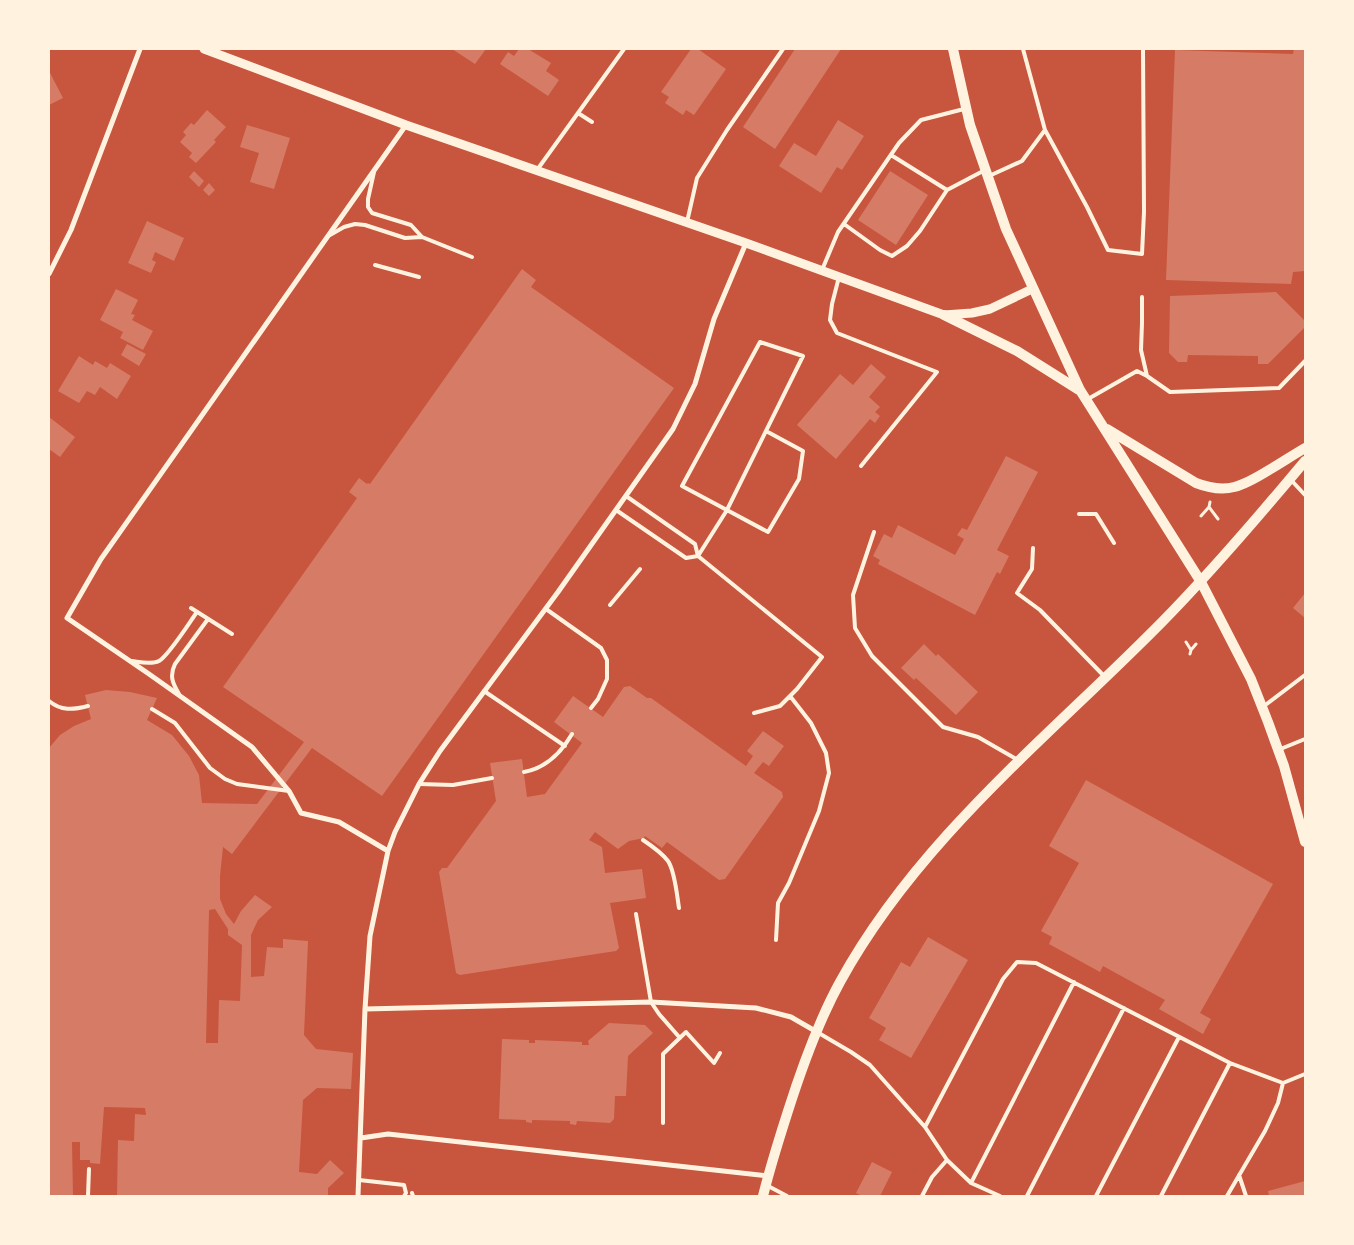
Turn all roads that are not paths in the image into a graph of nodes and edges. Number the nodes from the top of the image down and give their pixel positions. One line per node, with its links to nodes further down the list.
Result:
1 (140, 49): 26 (street)
2 (204, 49): 11 (street)
3 (624, 49): 9 (lane)
4 (783, 49): 18 (lane)
5 (952, 49): 8 (main road)
6 (1023, 49): 12 (lane)
7 (1143, 49): 12 (lane)
8 (966, 108): 13 (lane); 16 (main road)
9 (578, 112): 10 (lane); 15 (lane)
10 (592, 122)
11 (406, 125): 14 (street); 15 (street)
12 (1045, 130): 16 (lane)
13 (891, 154): 17 (lane); 19 (lane)
14 (374, 170): 20 (street); 21 (lane)
15 (537, 170): 18 (street)
16 (987, 173): 17 (lane); 29 (main road)
17 (947, 190): 19 (lane)
18 (687, 222): 22 (street)
19 (844, 224): 25 (lane)
20 (327, 237): 21 (lane); 59 (street)
21 (422, 237): 23 (lane)
22 (746, 243): 25 (street); 43 (street)
23 (472, 257)
24 (375, 265): 27 (lane)
25 (822, 271): 28 (street)
26 (49, 274)
27 (419, 277)
28 (839, 277): 31 (street); 40 (lane)
29 (1032, 289): 31 (street); 34 (main road)
30 (1142, 297): 33 (lane)
31 (944, 315): 34 (main road)
32 (1305, 361): 33 (lane)
33 (1147, 376): 35 (lane)
34 (1080, 390): 35 (main road)
35 (1086, 400): 36 (main road)
36 (1104, 427): 38 (main road); 52 (main road)
37 (766, 431): 45 (lane); 45 (lane); 45 (lane)
38 (1305, 448)
39 (1305, 461): 41 (main road)
40 (861, 466)
41 (1290, 479): 42 (lane); 52 (main road)
42 (1305, 494)
43 (626, 496): 44 (street); 50 (lane)
44 (616, 510): 50 (lane); 55 (street)
45 (727, 510): 50 (lane)
46 (1079, 514): 48 (lane)
47 (874, 532): 75 (lane)
48 (1114, 543)
49 (1033, 548): 61 (lane)
50 (698, 556): 64 (lane)
51 (640, 569): 53 (lane)
52 (1201, 582): 61 (main road); 67 (main road)
53 (610, 605)
54 (192, 608): 56 (lane)
55 (546, 609): 62 (street); 68 (lane)
56 (197, 612): 57 (lane); 59 (lane)
57 (208, 619): 58 (lane); 63 (lane)
58 (232, 634)
59 (129, 660): 63 (street)
60 (1305, 675): 67 (lane)
61 (1105, 677): 75 (main road)
62 (484, 692): 73 (lane); 78 (street)
63 (180, 696): 79 (street)
64 (790, 696): 70 (lane); 85 (lane)
65 (49, 701): 66 (lane)
66 (88, 706)
67 (1262, 707): 74 (main road)
68 (591, 708)
69 (152, 710): 79 (lane)
70 (754, 713)
71 (572, 734): 73 (lane)
72 (1305, 739): 74 (lane)
73 (565, 746): 76 (lane)
74 (1278, 750): 81 (main road)
75 (1019, 761): 90 (main road)
76 (524, 772)
77 (492, 778): 78 (lane)
78 (419, 784): 82 (street)
79 (289, 791): 82 (street)
80 (643, 840): 83 (lane)
81 (1305, 842)
82 (388, 850): 89 (street)
83 (679, 908)
84 (636, 914): 87 (lane)
85 (776, 940)
86 (1074, 982): 88 (lane); 98 (lane); 105 (lane)
87 (651, 1002): 89 (street); 90 (street); 92 (lane)
88 (1124, 1008): 91 (lane); 113 (lane)
89 (365, 1009): 99 (street)
90 (817, 1032): 98 (lane); 104 (main road)
91 (1179, 1037): 94 (lane); 114 (lane)
92 (680, 1038): 93 (lane); 97 (lane)
93 (720, 1053)
94 (1230, 1063): 96 (lane); 115 (lane)
95 (1305, 1074): 96 (lane)
96 (1283, 1082): 102 (lane)
97 (663, 1123)
98 (925, 1127): 100 (lane)
99 (361, 1138): 103 (street); 104 (street)
100 (947, 1160): 105 (lane); 111 (lane)
101 (89, 1169): 106 (lane)
102 (1239, 1175): 116 (lane); 117 (lane)
103 (359, 1180): 107 (street); 108 (lane)
104 (767, 1181): 109 (main road); 110 (lane)
105 (971, 1183): 112 (lane)
106 (88, 1196)
107 (358, 1196)
108 (404, 1196)
109 (763, 1196)
110 (786, 1196)
111 (922, 1196)
112 (1000, 1196)
113 (1027, 1196)
114 (1096, 1196)
115 (1161, 1196)
116 (1227, 1196)
117 (1246, 1196)

